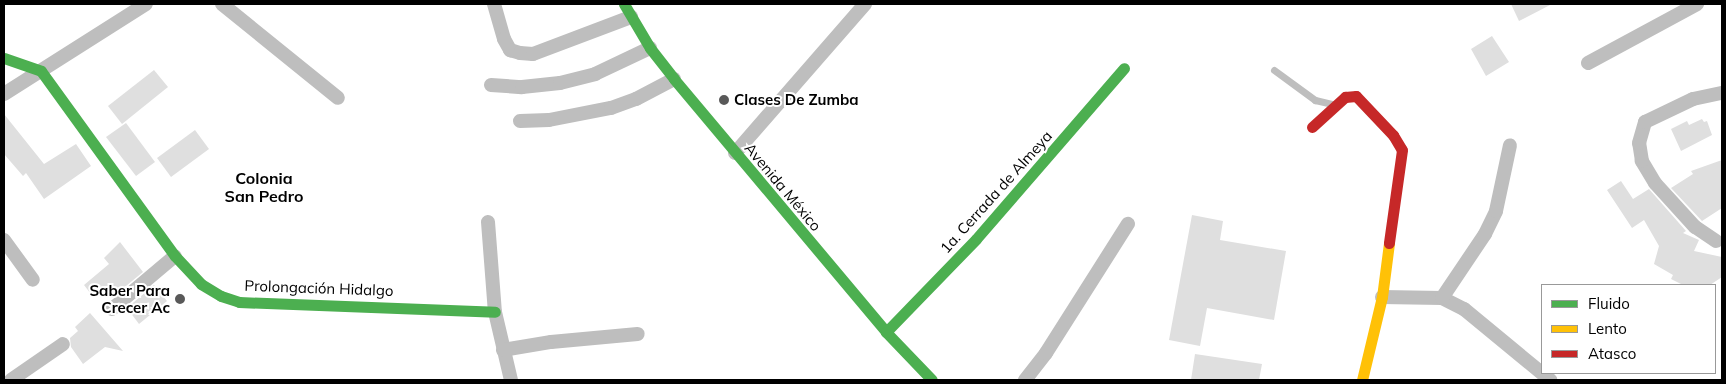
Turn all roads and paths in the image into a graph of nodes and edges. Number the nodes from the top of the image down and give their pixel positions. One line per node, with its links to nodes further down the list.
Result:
1 (146, 4): 7 (street)
2 (222, 4): 19 (street)
3 (494, 4): 8 (street)
4 (624, 4): 8 (street, Avenida México)
5 (864, 4): 24 (street)
6 (1697, 4): 11 (street)
7 (131, 9): 14 (street)
8 (631, 17): 9 (street, Avenida México)
9 (650, 48): 15 (street, Avenida México); 16 (street)
10 (4, 58): 14 (street)
11 (1588, 63)
12 (1124, 68): 35 (street, 1a. Cerrada de Almeya)
13 (1274, 70): 20 (lane)
14 (41, 71): 18 (street); 29 (street, Prolongación Hidalgo)
15 (674, 79): 21 (street); 24 (street, Avenida México)
16 (491, 85)
17 (1722, 93): 28 (street)
18 (4, 94)
19 (338, 98)
20 (1337, 104): 22 (street); 31 (street)
21 (520, 121)
22 (1312, 127)
23 (1510, 145): 32 (street)
24 (735, 153): 35 (street, Avenida México)
25 (488, 222): 34 (street)
26 (1128, 224): 43 (street)
27 (4, 240): 30 (street)
28 (1716, 241)
29 (175, 256): 33 (street); 34 (street, Prolongación Hidalgo)
30 (33, 280)
31 (1382, 298): 32 (street); 44 (street)
32 (1442, 298): 39 (street)
33 (112, 309)
34 (495, 312): 38 (street)
35 (886, 332): 42 (street, Avenida México)
36 (638, 334): 38 (street)
37 (63, 344): 40 (street)
38 (503, 350): 41 (street)
39 (1536, 374): 45 (street)
40 (11, 380)
41 (511, 380)
42 (932, 380)
43 (1025, 380)
44 (1362, 380)
45 (1550, 380)

